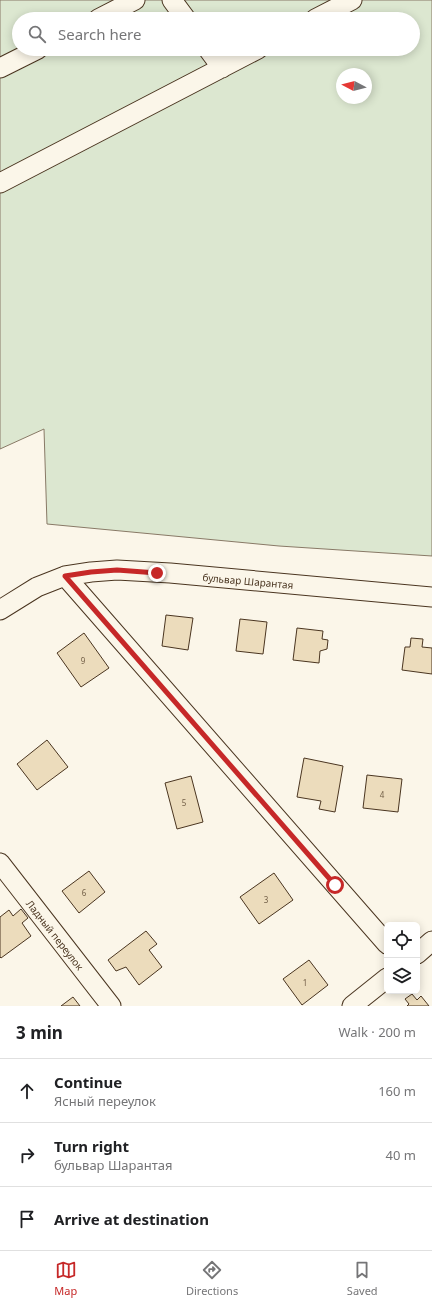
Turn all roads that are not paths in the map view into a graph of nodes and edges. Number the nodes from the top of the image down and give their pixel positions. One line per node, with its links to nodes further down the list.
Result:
1 (135, 0): 4 (street)
2 (172, 0): 5 (street)
3 (352, 0): 6 (street)
4 (112, 12)
5 (181, 12)
6 (329, 12)
7 (24, 56): 10 (street)
8 (213, 56): 11 (street)
9 (245, 56): 11 (street)
10 (0, 68)
11 (222, 68): 12 (street)
12 (0, 183)
13 (65, 576): 14 (street, бульвар Шарантая); 15 (street, бульвар Шарантая); 17 (street)
14 (432, 597)
15 (0, 610)
16 (0, 863): 21 (street, Ладный переулок)
17 (384, 941)
18 (432, 941): 19 (street)
19 (420, 951)
20 (384, 980): 22 (street)
21 (111, 1006)
22 (352, 1006)

